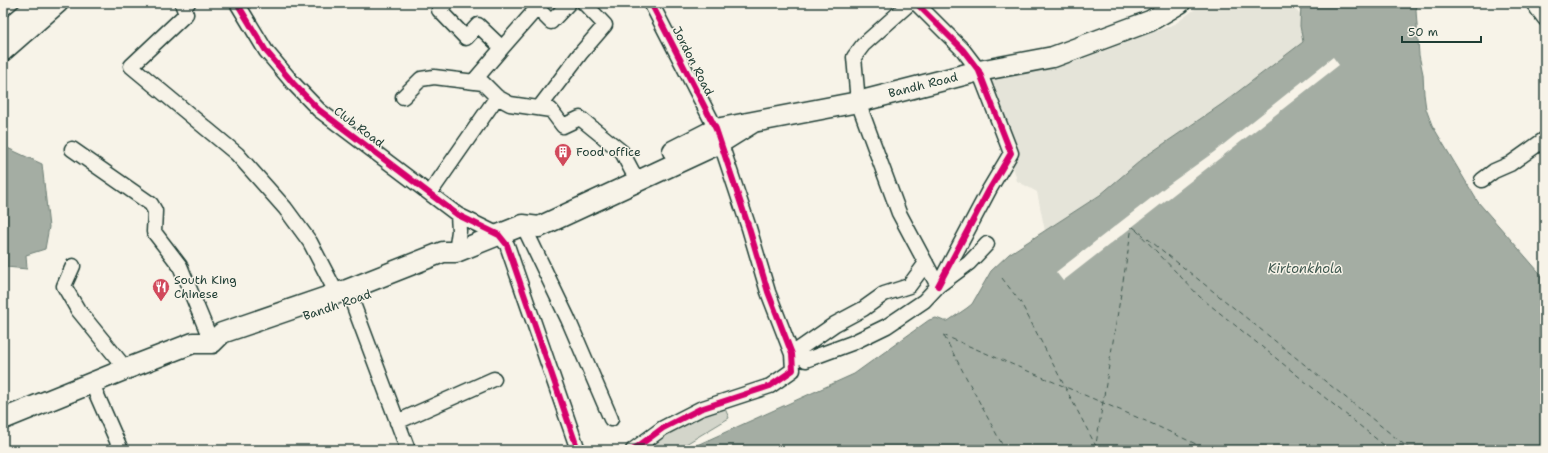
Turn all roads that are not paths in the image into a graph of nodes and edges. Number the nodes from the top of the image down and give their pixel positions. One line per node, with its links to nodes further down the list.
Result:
1 (37, 3): 14 (main road)
2 (59, 3): 16 (main road)
3 (188, 3): 37 (street)
4 (237, 3): 28 (street, Club Road)
5 (446, 3): 15 (street)
6 (569, 3): 15 (street)
7 (584, 3): 22 (street)
8 (651, 3): 23 (street, Jordon Road)
9 (910, 3): 21 (street)
10 (916, 3): 17 (street)
11 (1180, 3): 17 (highway, Bandh Road)
12 (1533, 3): 13 (street)
13 (1545, 19)
14 (3, 32)
15 (502, 48): 18 (street)
16 (3, 52)
17 (979, 71): 21 (highway, Bandh Road); 36 (street)
18 (473, 82): 19 (street); 20 (street)
19 (403, 97)
20 (496, 97): 22 (street); 28 (street)
21 (858, 102): 23 (highway, Bandh Road); 34 (street)
22 (539, 108): 26 (street)
23 (718, 136): 26 (highway, Bandh Road); 30 (highway, Bandh Road); 39 (street, Jordon Road)
24 (1545, 139): 27 (street)
25 (72, 149): 38 (street)
26 (632, 171): 30 (highway, Bandh Road)
27 (1482, 180)
28 (430, 193): 29 (street, Club Road)
29 (458, 215): 31 (street, Club Road); 33 (street)
30 (523, 225): 31 (highway, Bandh Road); 44 (street)
31 (499, 235): 33 (highway, Bandh Road); 49 (street)
32 (987, 244): 36 (street)
33 (456, 252): 37 (highway, Bandh Road)
34 (926, 264): 36 (street); 39 (street)
35 (73, 266): 40 (street)
36 (938, 286): 39 (street)
37 (344, 297): 38 (highway, Bandh Road); 45 (street)
38 (212, 343): 40 (highway); 42 (highway, Bandh Road)
39 (795, 352): 50 (street)
40 (126, 369): 43 (highway)
41 (494, 380): 45 (street)
42 (96, 393): 46 (highway, Bandh Road); 47 (street)
43 (3, 419)
44 (611, 419)
45 (397, 422): 48 (street)
46 (3, 432)
47 (121, 450)
48 (408, 450)
49 (578, 450)
50 (633, 450)

